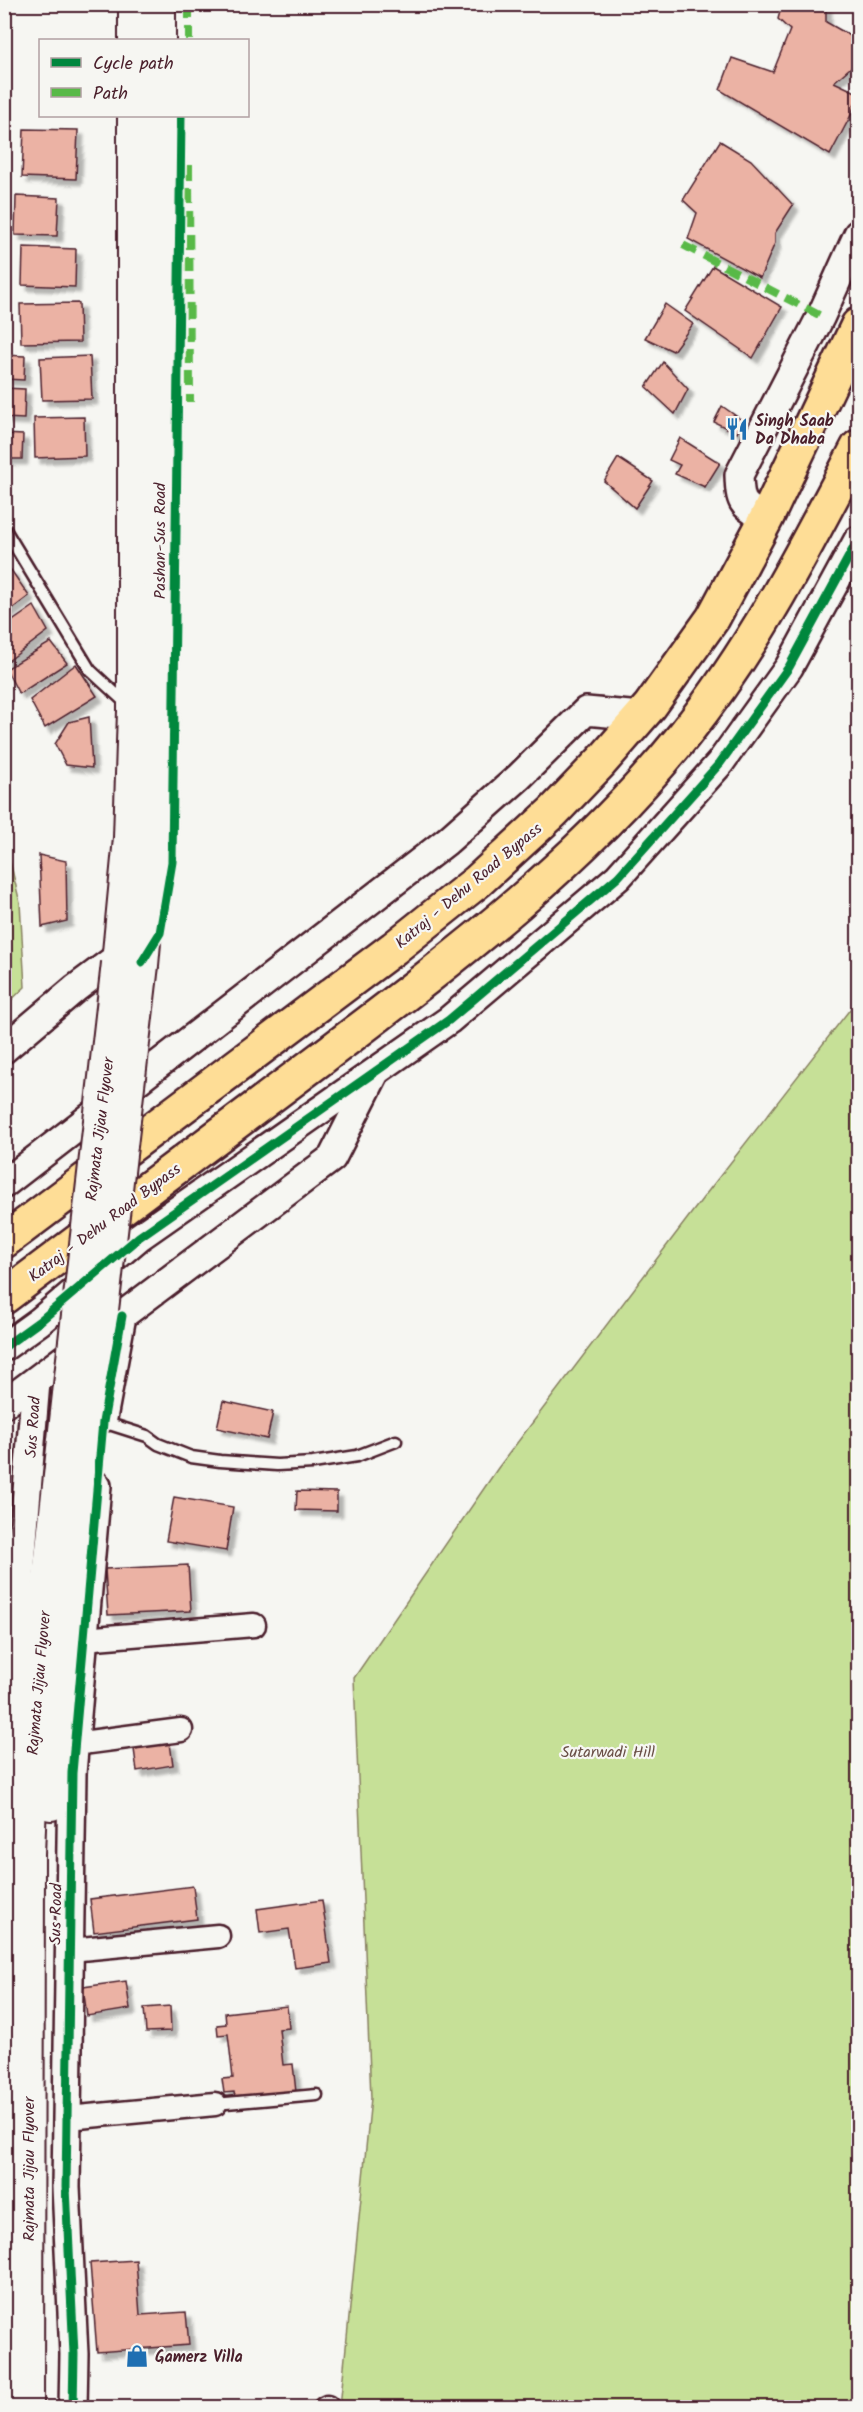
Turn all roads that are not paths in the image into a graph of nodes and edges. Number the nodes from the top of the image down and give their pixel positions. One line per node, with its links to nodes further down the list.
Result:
1 (135, 4): 3 (main road)
2 (159, 4): 4 (main road)
3 (135, 39)
4 (159, 39)
5 (134, 117): 13 (main road, Pashan-Sus Road)
6 (159, 117): 15 (main road, Pashan-Sus Road)
7 (858, 234): 10 (street)
8 (858, 325): 10 (highway, Katraj - Dehu Road Bypass)
9 (858, 447): 20 (highway, Katraj - Dehu Road Bypass)
10 (766, 519): 14 (highway, Katraj - Dehu Road Bypass)
11 (4, 528): 13 (lane)
12 (858, 540): 17 (street)
13 (134, 711): 15 (main road, Pashan-Sus Road)
14 (641, 716): 18 (street); 19 (highway, Katraj - Dehu Road Bypass)
15 (126, 961): 16 (street); 25 (main road, Rajmata Jijau Flyover, bridge)
16 (4, 1049)
17 (376, 1071): 21 (street); 22 (street)
18 (4, 1184)
19 (4, 1241)
20 (4, 1297)
21 (123, 1316): 23 (street); 25 (street)
22 (4, 1347)
23 (36, 1382): 24 (street); 33 (street, Sus Road)
24 (4, 1404)
25 (88, 1404): 26 (lane); 28 (street, Sus Road); 39 (main road, Rajmata Jijau Flyover); 40 (main road, Rajmata Jijau Flyover)
26 (396, 1441)
27 (254, 1625): 28 (street)
28 (83, 1639): 30 (street, Sus Road)
29 (181, 1730): 30 (street)
30 (74, 1744): 32 (street, Sus Road)
31 (218, 1936): 32 (street)
32 (70, 1950): 36 (street, Sus Road)
33 (6, 2003): 37 (street, Sus Road)
34 (317, 2095): 35 (lane)
35 (215, 2104): 36 (street)
36 (68, 2118): 41 (street, Sus Road)
37 (5, 2279): 38 (street, Sus Road)
38 (9, 2408)
39 (27, 2408)
40 (49, 2408)
41 (73, 2408)

